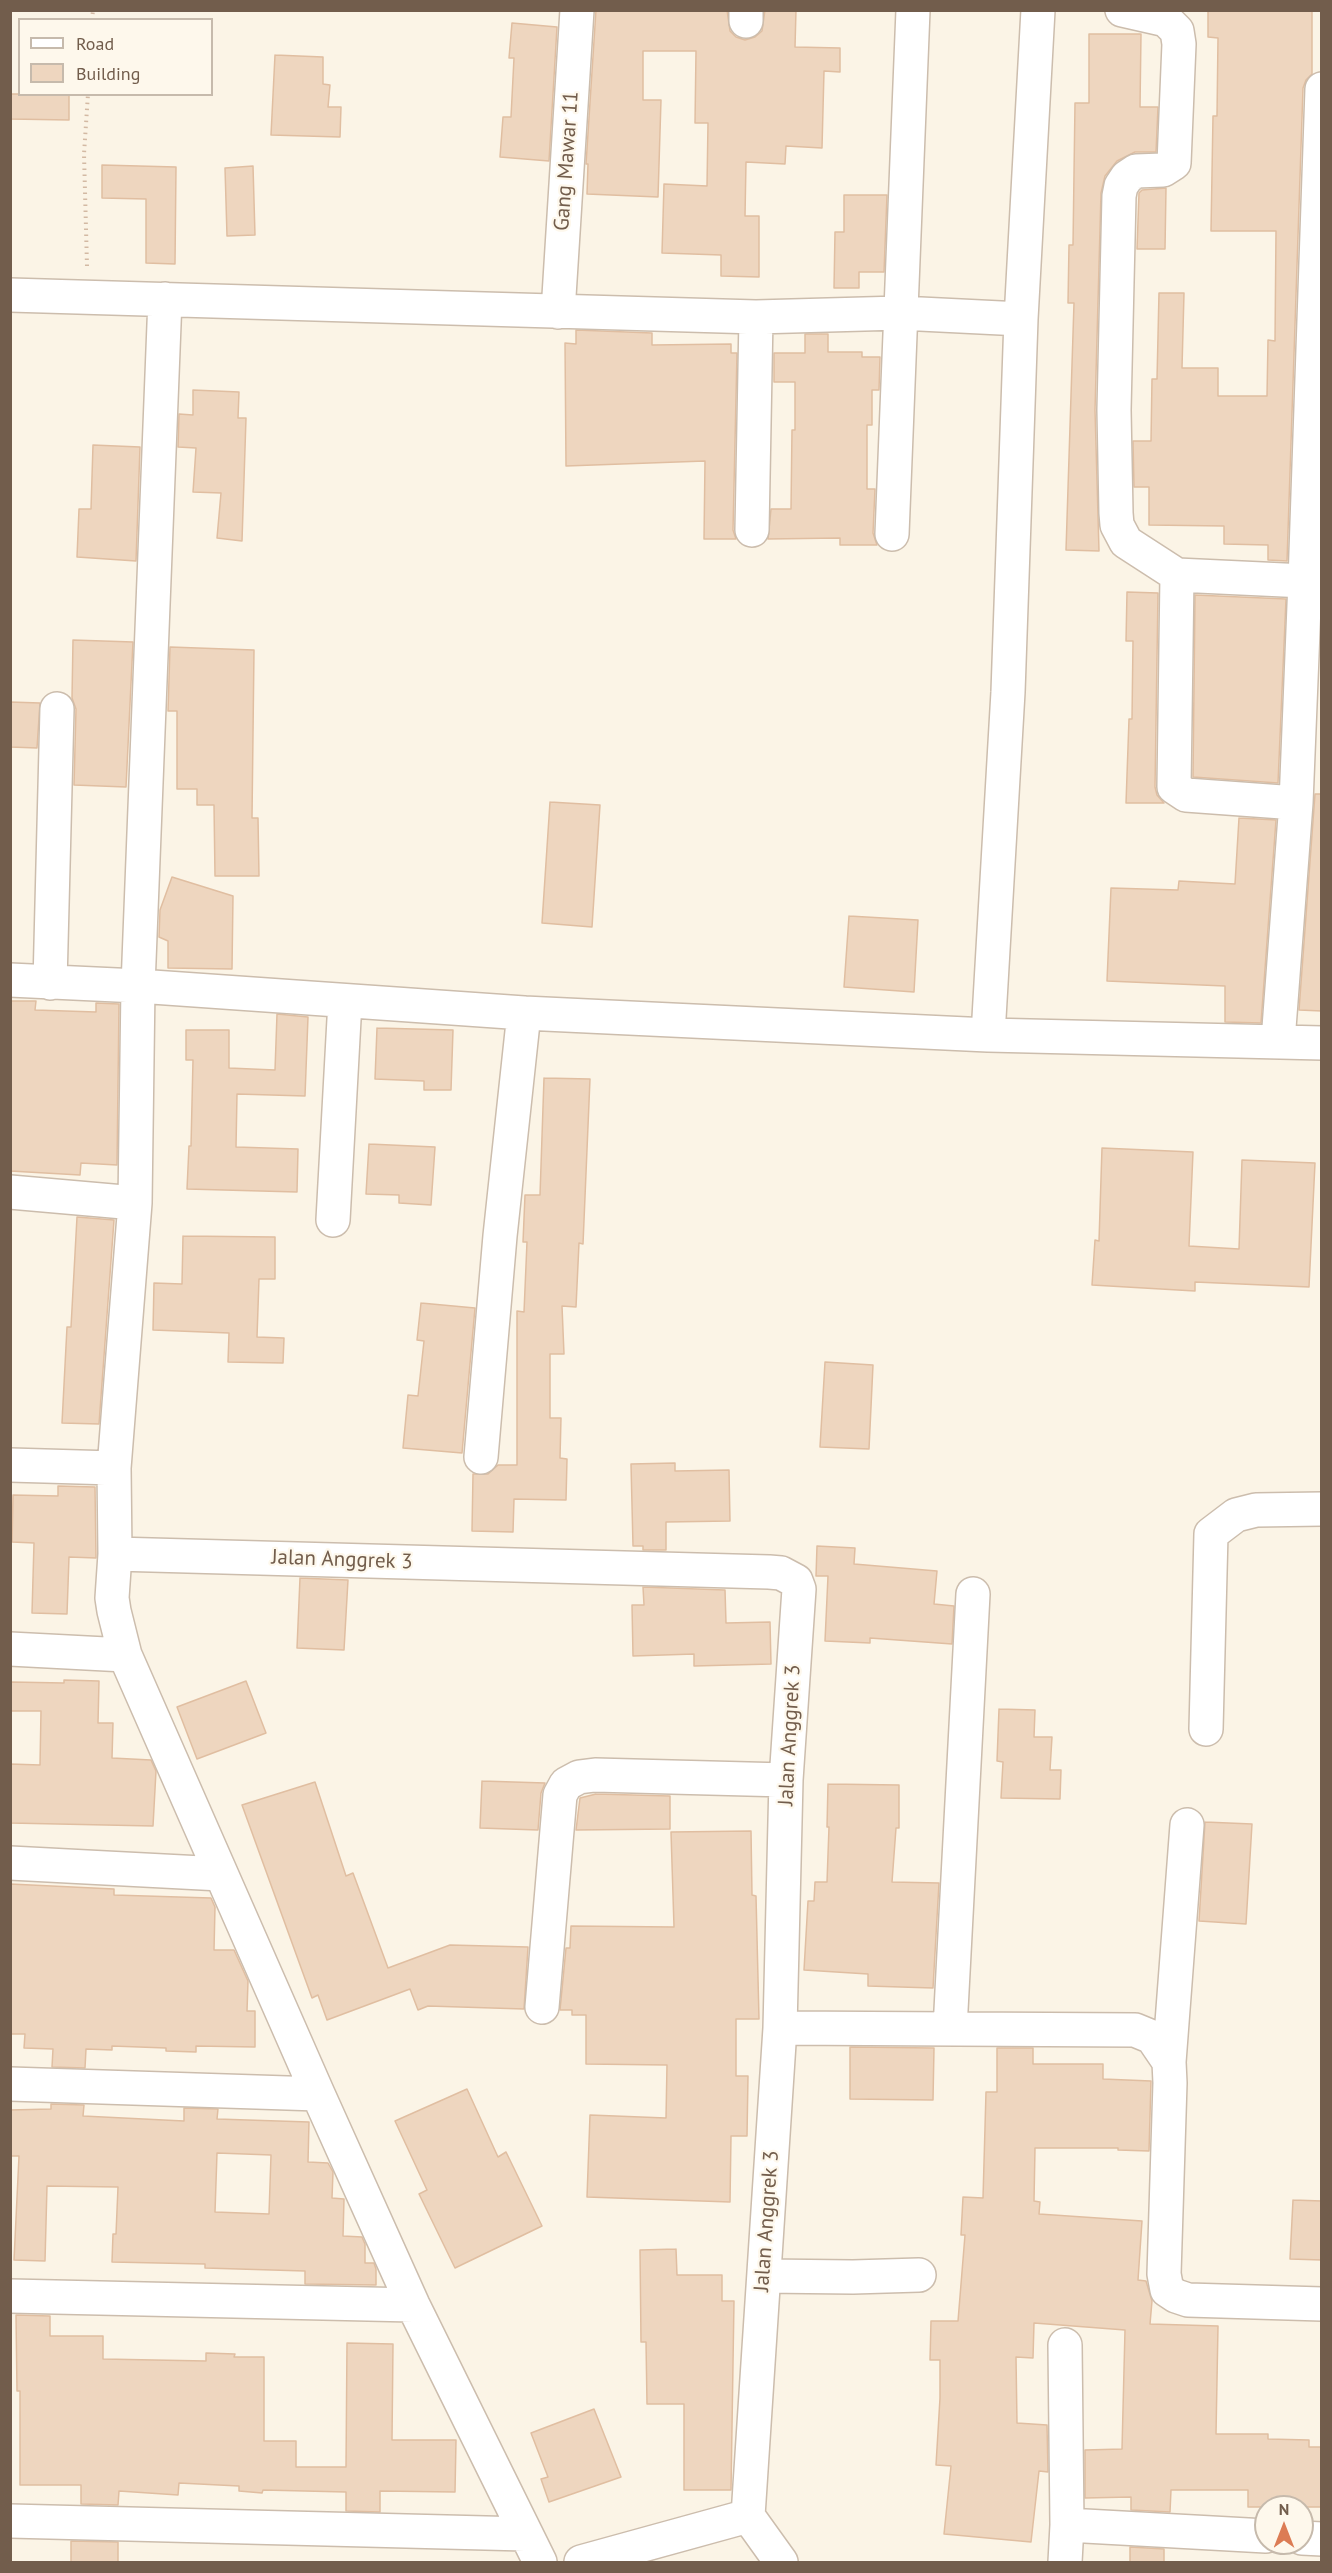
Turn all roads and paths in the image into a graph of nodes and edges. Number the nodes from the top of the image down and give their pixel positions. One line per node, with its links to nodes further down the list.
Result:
1 (577, 10): 11 (street, Gang Mawar 11)
2 (913, 10): 12 (street)
3 (1038, 10): 14 (street)
4 (1122, 10): 17 (street)
5 (1322, 89): 7 (street)
6 (88, 96): 9 (path)
7 (1318, 262): 18 (street)
8 (10, 295): 9 (street)
9 (87, 297): 10 (street)
10 (165, 299): 11 (street); 23 (street)
11 (558, 312): 13 (street)
12 (900, 313): 13 (street); 14 (street); 16 (street)
13 (756, 317): 15 (street)
14 (1021, 319): 26 (street)
15 (752, 530)
16 (892, 534)
17 (1177, 575): 18 (street); 20 (street)
18 (1305, 581): 20 (street)
19 (57, 709): 22 (street)
20 (1296, 803): 27 (street)
21 (10, 980): 22 (street)
22 (50, 983): 23 (street)
23 (138, 986): 24 (street); 30 (street)
24 (345, 1001): 25 (street); 31 (street)
25 (524, 1013): 26 (street); 32 (street)
26 (988, 1035): 27 (street)
27 (1278, 1041): 28 (street)
28 (1322, 1043)
29 (10, 1192): 30 (street)
30 (135, 1203): 34 (street)
31 (333, 1220)
32 (480, 1457)
33 (10, 1465): 34 (street)
34 (114, 1468): 36 (street)
35 (1322, 1509): 40 (street)
36 (115, 1554): 39 (street); 41 (street, Jalan Anggrek 3)
37 (973, 1594): 47 (street)
38 (10, 1649): 39 (street)
39 (125, 1655): 44 (street)
40 (1206, 1729)
41 (786, 1779): 45 (street); 46 (street, Jalan Anggrek 3)
42 (1187, 1825): 48 (street)
43 (10, 1863): 44 (street)
44 (220, 1874): 50 (street)
45 (542, 2007)
46 (780, 2028): 47 (street); 52 (street, Jalan Anggrek 3)
47 (950, 2029): 48 (street)
48 (1169, 2062): 54 (street)
49 (10, 2084): 50 (street)
50 (318, 2094): 55 (street)
51 (919, 2275): 52 (street)
52 (764, 2276): 57 (street, Jalan Anggrek 3)
53 (10, 2296): 55 (street)
54 (1322, 2304)
55 (413, 2305): 60 (street)
56 (1065, 2345): 59 (street)
57 (748, 2516): 63 (street); 64 (street)
58 (10, 2521): 60 (street)
59 (1066, 2525): 61 (street); 65 (street)
60 (525, 2534): 62 (street)
61 (1254, 2535)
62 (540, 2562)
63 (581, 2562)
64 (781, 2562)
65 (1065, 2562)

